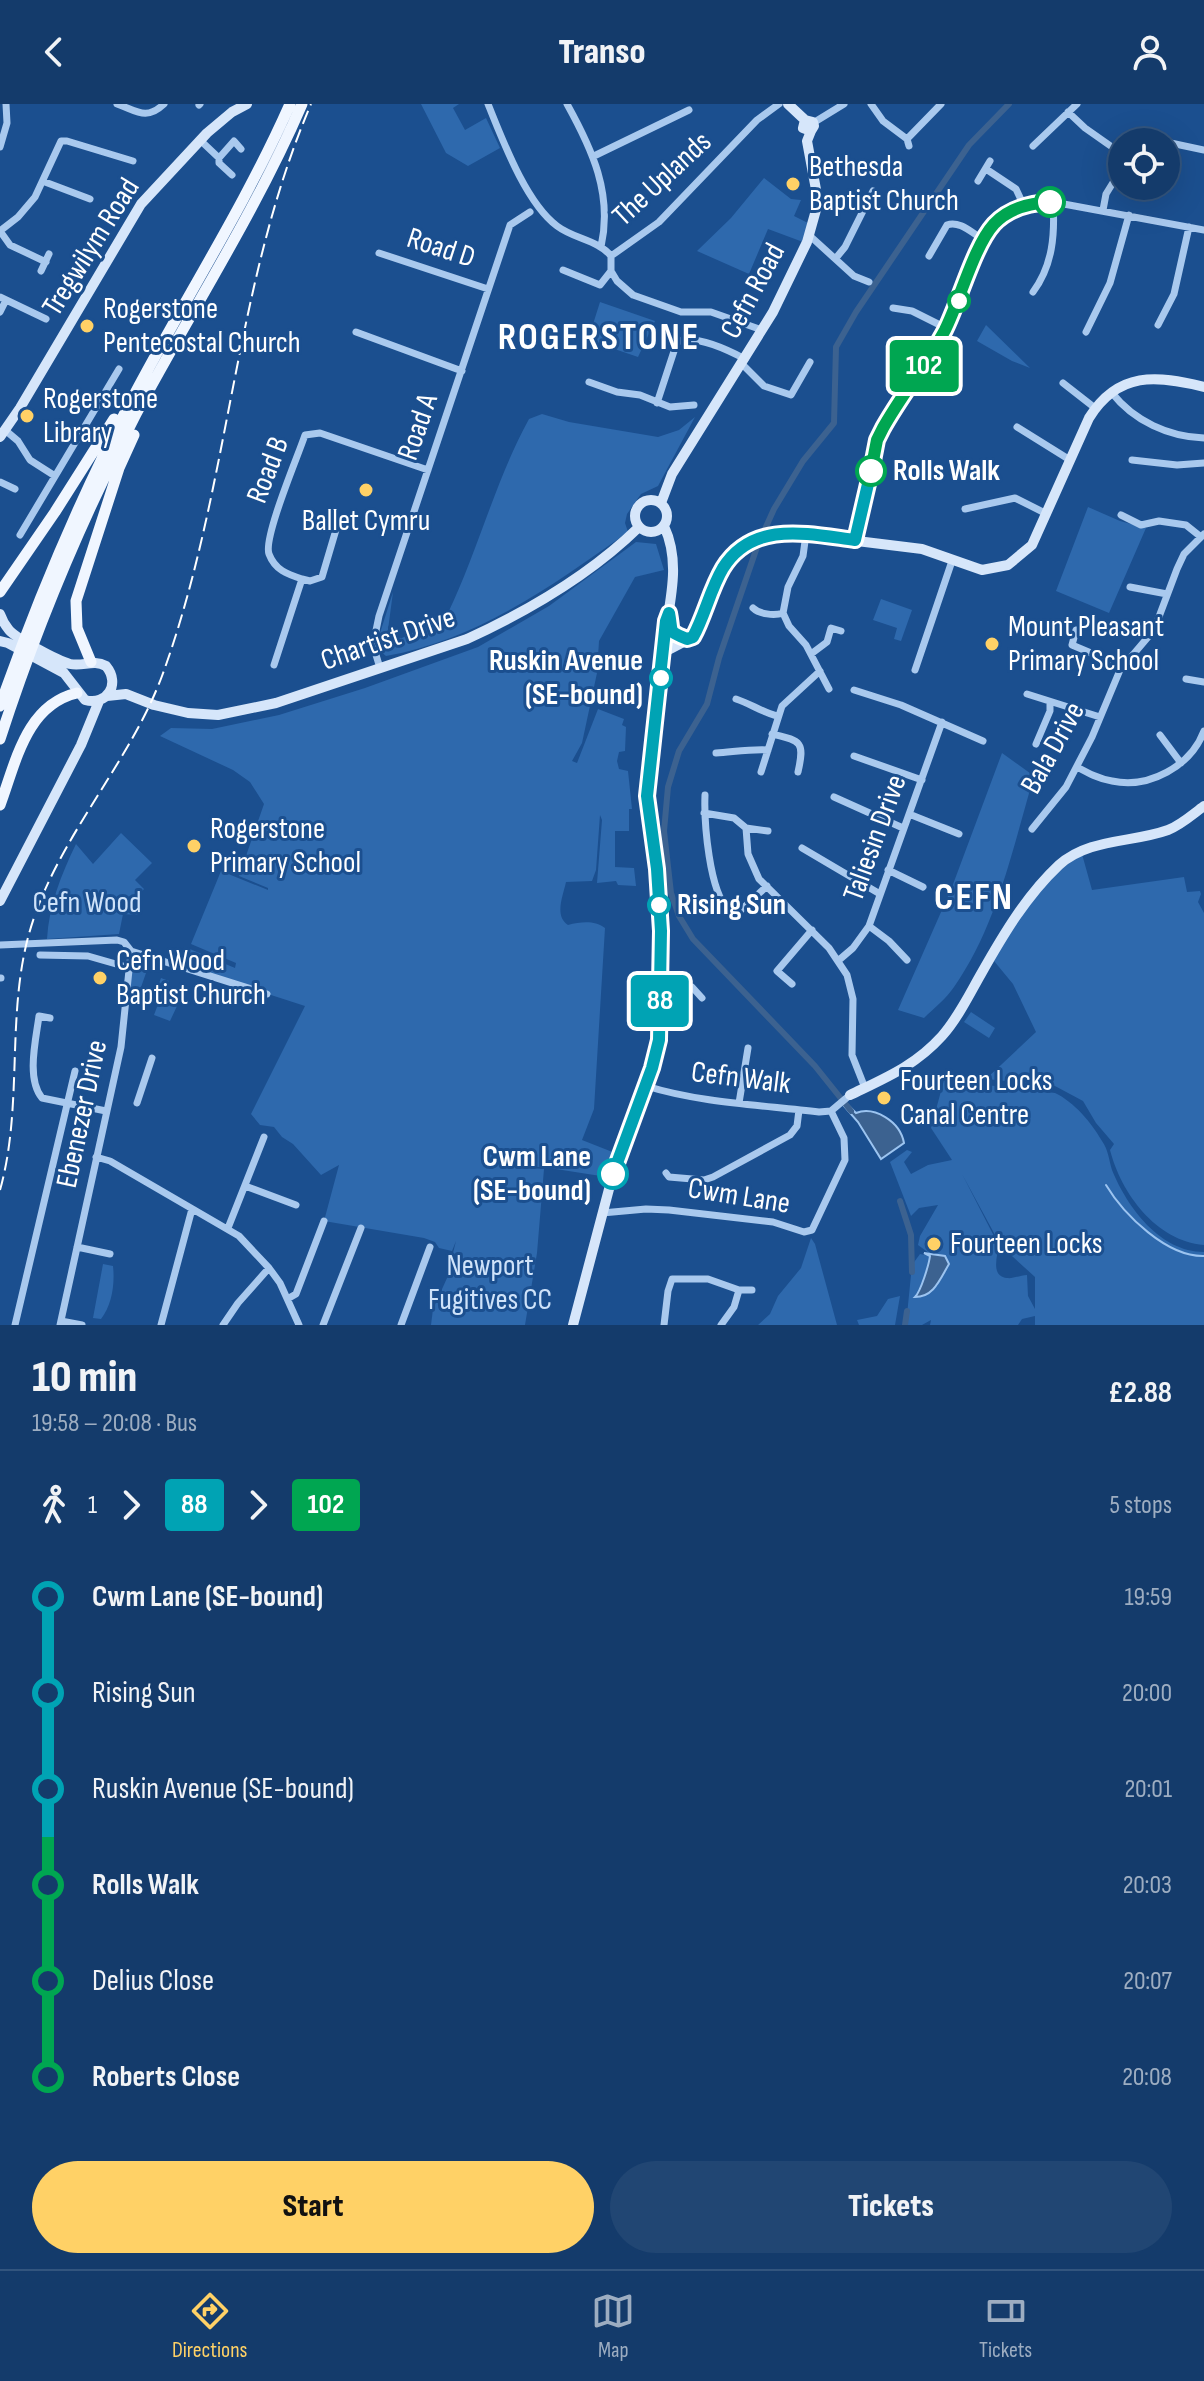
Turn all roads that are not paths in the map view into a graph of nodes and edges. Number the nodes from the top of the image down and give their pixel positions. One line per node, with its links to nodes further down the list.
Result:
1 (6, 104): 22 (street)
2 (117, 104): 3 (street)
3 (164, 104)
4 (247, 104): 18 (main road, Tregwilym Road)
5 (290, 104): 51 (main road)
6 (302, 104): 67 (main road)
7 (488, 104): 46 (street)
8 (567, 104): 27 (street, The Uplands)
9 (779, 104): 48 (street, The Uplands)
10 (788, 104): 17 (main road)
11 (844, 104): 17 (street)
12 (871, 104): 13 (street)
13 (941, 104)
14 (1077, 104): 16 (street)
15 (689, 110): 27 (street)
16 (1068, 112): 19 (street); 23 (street)
17 (810, 125): 44 (main road, Cefn Road)
18 (200, 140): 28 (street); 80 (main road, Tregwilym Road)
19 (1108, 144)
20 (1180, 145): 25 (street)
21 (122, 146): 26 (street)
22 (0, 147)
23 (1045, 148)
24 (241, 149): 28 (street)
25 (1204, 150)
26 (118, 156): 29 (street); 32 (street)
27 (594, 156): 46 (street, The Uplands)
28 (219, 158): 30 (street)
29 (133, 161)
30 (232, 175)
31 (978, 181): 37 (street)
32 (45, 182): 35 (street); 43 (street)
33 (873, 191): 50 (street)
34 (1108, 191): 38 (street)
35 (90, 199)
36 (1053, 202): 37 (street); 38 (street); 57 (street)
37 (1024, 206): 45 (street)
38 (1103, 210): 40 (street)
39 (530, 212): 56 (street, Road A)
40 (1129, 215): 41 (street); 66 (street)
41 (1189, 227): 42 (street); 62 (street)
42 (1204, 230)
43 (0, 231): 53 (street)
44 (809, 235): 50 (street); 64 (main road, Cefn Road)
45 (984, 240): 49 (street); 63 (street)
46 (601, 247): 48 (street)
47 (379, 253): 56 (street, Road D)
48 (611, 256): 54 (street)
49 (929, 256)
50 (836, 258): 55 (street)
51 (207, 263): 102 (main road); 132 (main road)
52 (563, 270): 54 (street)
53 (41, 271)
54 (611, 271): 64 (street)
55 (869, 282)
56 (488, 289): 71 (street, Road A)
57 (1033, 292)
58 (3, 298): 60 (street); 61 (street)
59 (893, 308): 63 (street)
60 (0, 312)
61 (46, 319)
62 (1158, 325)
63 (946, 328): 99 (street)
64 (762, 330): 68 (main road, Cefn Road)
65 (356, 332): 71 (street)
66 (1086, 332)
67 (181, 333): 114 (main road); 138 (main road)
68 (743, 361): 69 (street); 76 (street); 89 (main road, Cefn Road)
69 (810, 362)
70 (119, 369): 86 (street)
71 (462, 371): 85 (street, Road A)
72 (588, 381): 76 (street)
73 (1063, 383): 78 (street)
74 (1204, 387): 75 (main road)
75 (1112, 393): 78 (main road); 81 (street)
76 (657, 403): 77 (street)
77 (694, 405)
78 (1095, 408): 82 (main road)
79 (1017, 427): 82 (street)
80 (3, 434): 86 (street)
81 (1204, 438)
82 (1070, 460): 91 (main road)
83 (1132, 460): 84 (street)
84 (1204, 463)
85 (428, 470): 101 (street, Road B); 116 (street, Road A)
86 (55, 476): 97 (street)
87 (0, 482): 88 (street)
88 (15, 489)
89 (661, 503): 94 (main road); 95 (main road)
90 (965, 509): 91 (street)
91 (1047, 514): 100 (main road)
92 (1121, 515): 98 (street)
93 (338, 523): 101 (street)
94 (664, 526): 95 (main road); 110 (main road)
95 (639, 527): 116 (main road, Chartist Drive)
96 (806, 534): 99 (main road); 106 (street); 111 (main road)
97 (20, 535)
98 (1202, 536): 103 (street, Bala Drive)
99 (855, 540): 100 (main road)
100 (952, 561): 117 (street)
101 (302, 579): 115 (street)
102 (0, 592)
103 (1167, 594): 104 (street); 118 (street, Bala Drive)
104 (1133, 598)
105 (753, 608): 106 (street)
106 (783, 613): 112 (street)
107 (4, 630): 113 (main road, Chartist Drive)
108 (1076, 630): 118 (street)
109 (841, 631): 112 (street)
110 (668, 637): 111 (main road); 111 (main road); 119 (main road); 119 (main road)
111 (687, 639)
112 (811, 654): 120 (street)
113 (42, 655): 114 (main road, Chartist Drive); 126 (main road, Chartist Drive)
114 (87, 664): 122 (main road, Chartist Drive); 126 (main road)
115 (274, 665)
116 (380, 668): 127 (main road, Chartist Drive)
117 (915, 670)
118 (1120, 670): 134 (street, Bala Drive)
119 (662, 671): 179 (main road)
120 (820, 671): 124 (street); 133 (street)
121 (1186, 679): 123 (street)
122 (113, 680): 127 (main road, Chartist Drive); 129 (main road)
123 (1204, 682)
124 (829, 689)
125 (854, 690): 135 (street)
126 (79, 692): 129 (main road, Chartist Drive); 142 (main road); 153 (main road)
127 (126, 694): 129 (main road, Chartist Drive)
128 (1027, 694): 131 (street)
129 (103, 699): 142 (main road)
130 (736, 699): 133 (street)
131 (1050, 703): 134 (street); 141 (street)
132 (0, 706)
133 (777, 716): 137 (street)
134 (1100, 717): 147 (street, Bala Drive)
135 (942, 722): 139 (street); 150 (street, Taliesin Drive)
136 (1204, 731): 146 (street)
137 (772, 734): 143 (street); 149 (street)
138 (0, 739)
139 (983, 741)
140 (1152, 743): 146 (street)
141 (1036, 744)
142 (81, 745): 169 (main road)
143 (768, 750): 144 (street); 148 (street)
144 (716, 753)
145 (854, 756): 150 (street)
146 (1181, 763): 147 (street)
147 (1077, 767): 157 (street, Bala Drive)
148 (773, 771)
149 (798, 772)
150 (922, 780): 156 (street, Taliesin Drive)
151 (705, 795): 155 (street)
152 (834, 797): 159 (street)
153 (0, 805)
154 (1204, 806): 187 (main road)
155 (704, 813): 158 (street); 166 (street)
156 (909, 814): 159 (street, Taliesin Drive); 163 (street)
157 (1038, 821): 160 (street, Bala Drive); 161 (street, Bala Drive)
158 (746, 828): 162 (street); 166 (street)
159 (903, 828): 165 (street, Taliesin Drive)
160 (1032, 829)
161 (1047, 829)
162 (768, 831)
163 (959, 834)
164 (802, 848): 168 (street)
165 (888, 870): 167 (street); 168 (street, Taliesin Drive)
166 (767, 886): 171 (street)
167 (923, 887)
168 (880, 894): 170 (street, Taliesin Drive)
169 (0, 901)
170 (869, 926): 175 (street, Taliesin Drive); 176 (street)
171 (812, 930): 175 (street); 178 (street)
172 (0, 945): 173 (street)
173 (131, 951): 177 (street, Ebenezer Drive); 180 (street)
174 (40, 955): 177 (street)
175 (839, 960): 187 (street)
176 (907, 960)
177 (130, 968): 193 (street, Ebenezer Drive)
178 (792, 984)
179 (660, 986): 181 (street); 186 (main road)
180 (267, 994)
181 (702, 998)
182 (50, 1018): 189 (street)
183 (748, 1048): 191 (street)
184 (152, 1058): 190 (street)
185 (75, 1071): 189 (street)
186 (646, 1086): 191 (street, Cefn Walk); 201 (main road)
187 (865, 1088): 188 (main road)
188 (850, 1095): 194 (street)
189 (67, 1103): 193 (street); 213 (street)
190 (137, 1103)
191 (739, 1103): 192 (street, Cefn Walk)
192 (799, 1110): 194 (street, Cefn Walk); 197 (street)
193 (106, 1111): 196 (street, Ebenezer Drive)
194 (831, 1111): 201 (street, Cwm Lane)
195 (264, 1137): 198 (street)
196 (96, 1157): 200 (street); 205 (street, Ebenezer Drive)
197 (666, 1173)
198 (245, 1186): 199 (street); 203 (street)
199 (296, 1205)
200 (192, 1209): 203 (street); 215 (street)
201 (602, 1213): 220 (main road)
202 (324, 1221): 211 (street)
203 (228, 1228): 208 (street)
204 (361, 1228): 218 (street)
205 (77, 1247): 207 (street); 212 (street, Ebenezer Drive)
206 (430, 1247): 219 (street)
207 (110, 1254)
208 (269, 1268): 211 (street); 216 (street)
209 (739, 1290): 210 (street); 221 (street); 222 (street)
210 (752, 1290)
211 (289, 1298): 217 (street)
212 (60, 1323): 214 (street)
213 (15, 1325)
214 (82, 1325)
215 (161, 1325)
216 (223, 1325)
217 (299, 1325)
218 (323, 1325)
219 (401, 1325)
220 (573, 1325)
221 (664, 1325)
222 (721, 1325)

